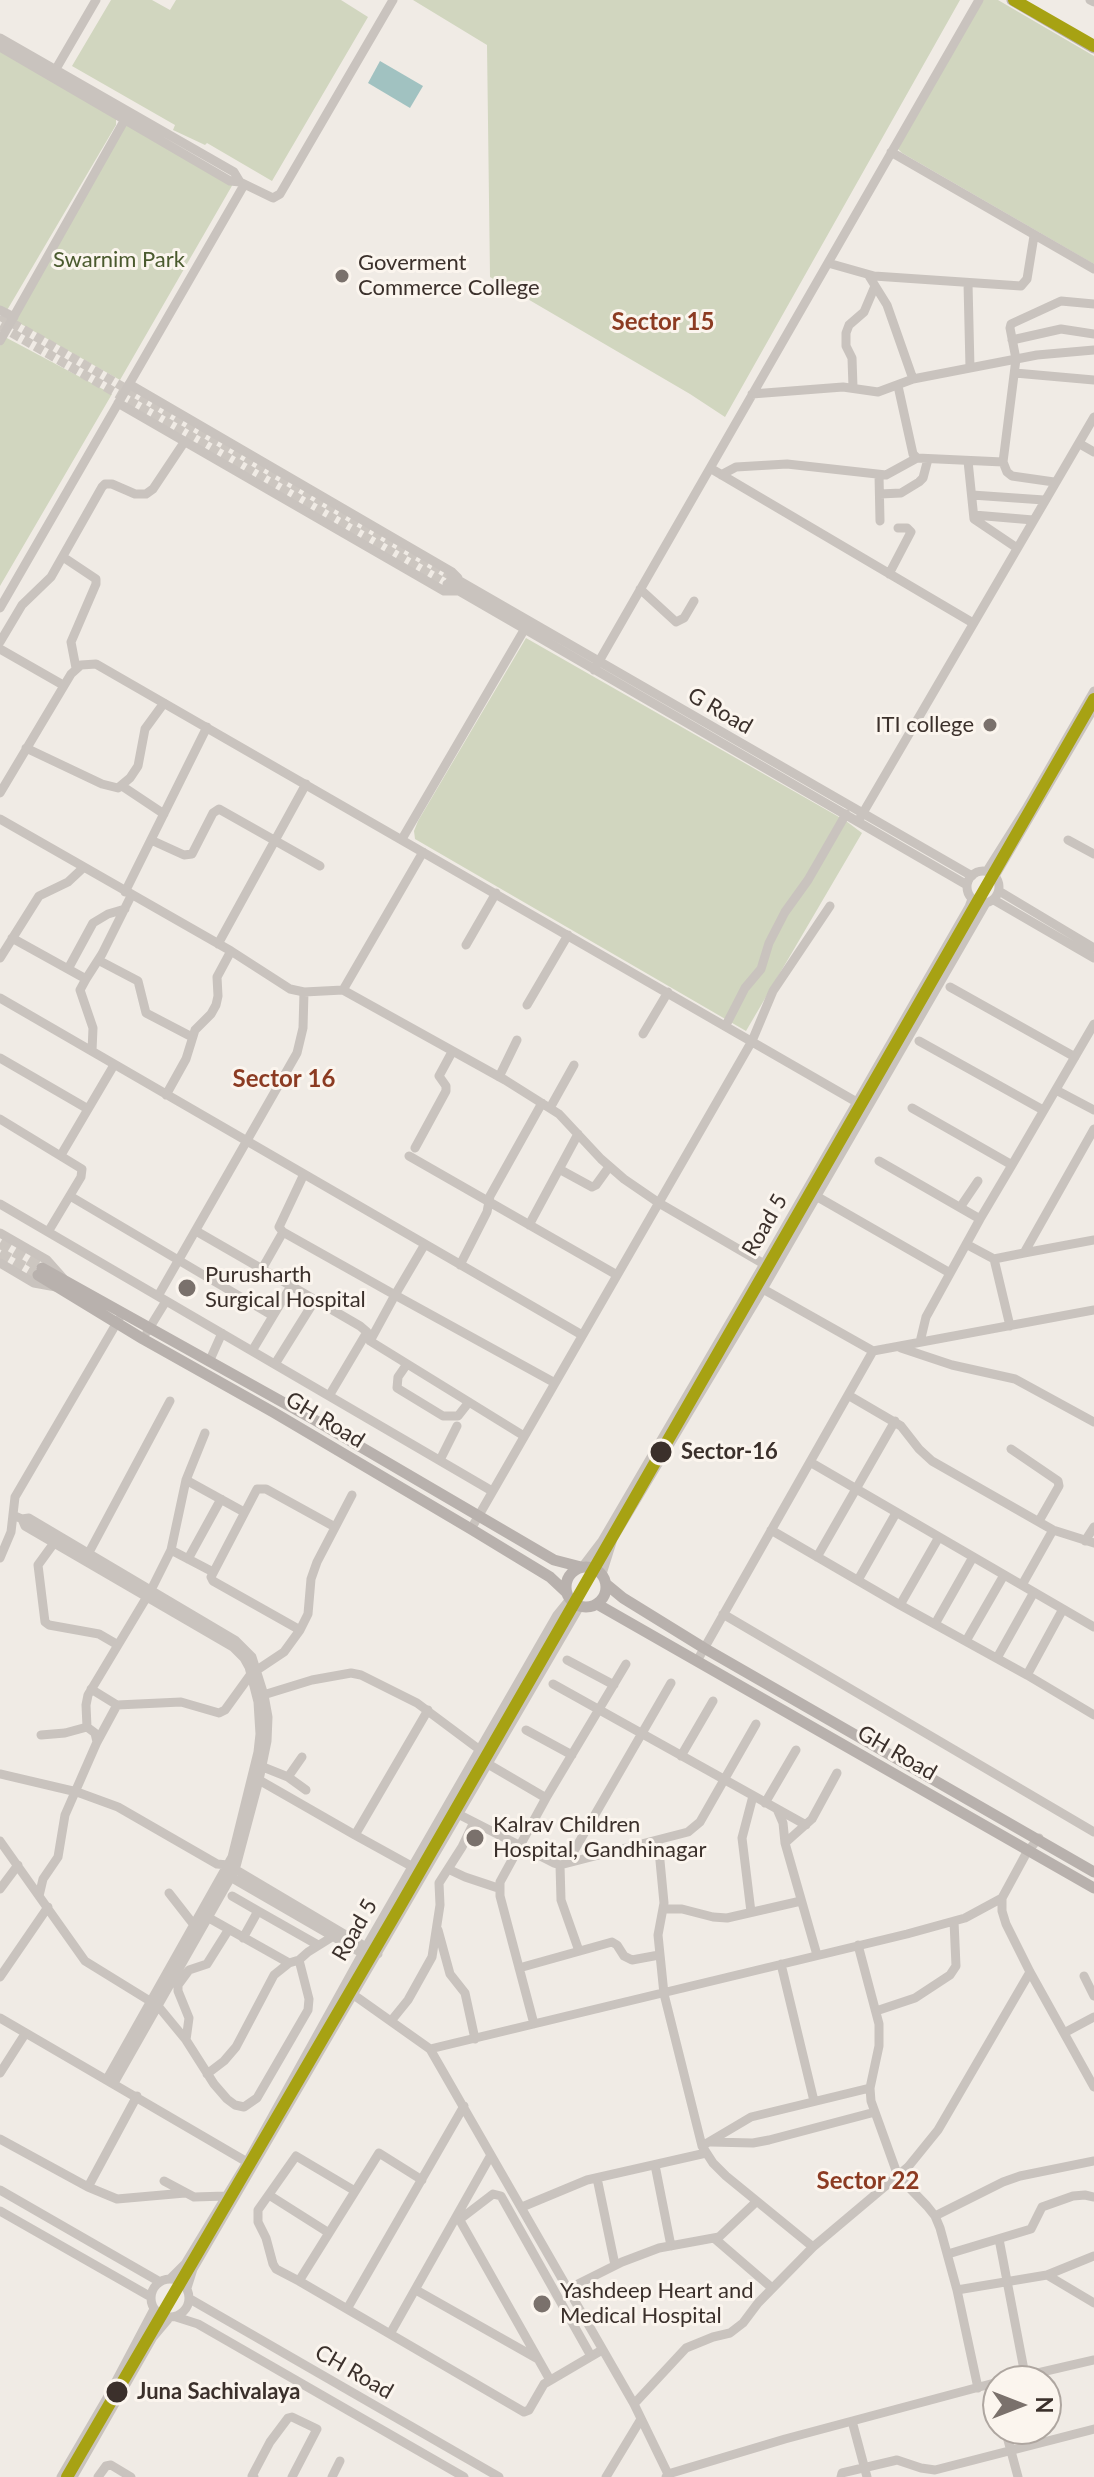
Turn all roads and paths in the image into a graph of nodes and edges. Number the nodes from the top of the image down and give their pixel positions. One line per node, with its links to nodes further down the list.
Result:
1 (96, 0): 10 (street)
2 (393, 0): 13 (street)
3 (979, 0): 12 (street)
4 (1012, 0): 5 (main road)
5 (1028, 2): 7 (main road); 9 (main road)
6 (0, 38): 10 (street)
7 (1094, 39)
8 (0, 47): 10 (street)
9 (1094, 48)
10 (54, 73): 11 (street)
11 (127, 116): 13 (street); 22 (street)
12 (891, 152): 14 (street); 15 (street)
13 (242, 183): 32 (street)
14 (1034, 236): 16 (street); 18 (street)
15 (828, 263): 17 (street); 35 (street)
16 (1094, 269)
17 (869, 276): 18 (street); 19 (street)
18 (968, 283): 28 (street)
19 (875, 286): 30 (street); 34 (street)
20 (1094, 304): 25 (street)
21 (0, 310): 22 (street)
22 (14, 317): 24 (street)
23 (1094, 334): 25 (street)
24 (1, 338)
25 (1012, 340): 27 (street)
26 (1094, 350): 27 (street)
27 (1016, 359): 28 (street); 29 (street)
28 (970, 368): 30 (street)
29 (1015, 373): 31 (street); 43 (street)
30 (913, 379): 33 (street)
31 (1094, 380)
32 (129, 384): 36 (street); 59 (street)
33 (898, 386): 34 (street); 41 (street)
34 (853, 387): 35 (street)
35 (752, 394): 44 (street)
36 (118, 403): 38 (street); 62 (street)
37 (1094, 417): 39 (street)
38 (185, 441): 56 (street); 59 (street)
39 (1080, 444): 40 (street); 47 (street)
40 (1094, 452)
41 (922, 458): 42 (street); 46 (street); 48 (street)
42 (968, 461): 43 (street); 49 (street)
43 (1003, 462): 47 (street)
44 (710, 468): 45 (street); 60 (street)
45 (721, 475): 46 (street); 57 (street)
46 (879, 475): 48 (street)
47 (1054, 482): 50 (street)
48 (880, 494): 53 (street)
49 (972, 495): 50 (street); 51 (street)
50 (1044, 500): 52 (street)
51 (974, 515): 52 (street); 55 (street)
52 (1033, 520): 55 (street)
53 (880, 521)
54 (898, 528): 57 (street)
55 (1017, 548): 63 (street)
56 (63, 557): 65 (street); 68 (street)
57 (889, 574): 63 (street)
58 (449, 580): 59 (street, G Road)
59 (461, 587): 64 (street, G Road)
60 (640, 589): 61 (street); 67 (street)
61 (694, 601)
62 (0, 608)
63 (973, 623): 80 (street)
64 (527, 625): 67 (street, G Road); 82 (street)
65 (0, 642)
66 (0, 649): 69 (street)
67 (596, 666): 79 (street, G Road); 80 (street, G Road)
68 (76, 668): 69 (street); 71 (street)
69 (63, 685): 74 (street)
70 (1094, 691): 90 (street)
71 (164, 703): 73 (street); 76 (street)
72 (1094, 708): 90 (street)
73 (207, 727): 75 (street); 78 (street)
74 (26, 748): 76 (street); 77 (street)
75 (306, 784): 82 (street); 84 (street)
76 (122, 786): 78 (street)
77 (1, 791)
78 (164, 814): 83 (street)
79 (846, 814): 80 (street, G Road); 116 (street)
80 (861, 817): 91 (street, G Road)
81 (0, 819): 89 (street)
82 (402, 839): 86 (street)
83 (151, 840): 84 (street); 93 (street)
84 (275, 840): 88 (street); 100 (street)
85 (1068, 840): 87 (street)
86 (423, 852): 92 (street); 110 (street)
87 (1094, 854)
88 (320, 866)
89 (83, 868): 93 (street); 99 (street)
90 (991, 873): 91 (street); 94 (street)
91 (970, 880): 95 (street)
92 (496, 893): 98 (street); 101 (street)
93 (128, 894): 97 (street); 100 (street)
94 (993, 898): 95 (street); 102 (street); 105 (street); 131 (street, Road 5)
95 (972, 899): 131 (street, Road 5)
96 (830, 906): 120 (street)
97 (125, 909): 106 (street); 107 (street)
98 (568, 935): 112 (street); 114 (street)
99 (12, 938): 104 (street); 107 (street)
100 (218, 944): 103 (street)
101 (466, 945)
102 (1094, 948)
103 (231, 951): 111 (street); 118 (street)
104 (0, 958)
105 (1094, 958)
106 (98, 960): 108 (street); 118 (street)
107 (68, 969): 108 (street)
108 (86, 979): 122 (street)
109 (950, 987): 124 (street)
110 (343, 990): 111 (street); 123 (street)
111 (304, 992): 140 (street)
112 (668, 992): 116 (street); 117 (street)
113 (0, 998): 122 (street)
114 (527, 1005)
115 (1094, 1024): 124 (street)
116 (726, 1025): 120 (street)
117 (643, 1034)
118 (192, 1037): 130 (street)
119 (517, 1040): 128 (street)
120 (752, 1041): 131 (street); 151 (street)
121 (919, 1041): 135 (street)
122 (92, 1051): 126 (street)
123 (452, 1052): 128 (street); 150 (street)
124 (1075, 1057): 129 (street)
125 (0, 1058): 134 (street)
126 (114, 1065): 130 (street); 134 (street)
127 (574, 1065): 132 (street)
128 (499, 1077): 132 (street)
129 (1056, 1090): 135 (street); 136 (street)
130 (166, 1095): 140 (street)
131 (863, 1105): 149 (street, Road 5); 167 (street, Road 5)
132 (546, 1106): 139 (street); 150 (street)
133 (912, 1108): 143 (street)
134 (88, 1109): 141 (street)
135 (1043, 1110): 143 (street)
136 (1094, 1110)
137 (0, 1119): 141 (street)
138 (1094, 1129): 163 (street)
139 (578, 1134): 144 (street); 145 (street)
140 (248, 1141): 146 (street); 156 (street)
141 (61, 1155): 148 (street)
142 (879, 1161): 153 (street)
143 (1012, 1165): 154 (street)
144 (609, 1167): 145 (street); 151 (street)
145 (559, 1169): 155 (street)
146 (304, 1174): 158 (street); 161 (street)
147 (978, 1181): 153 (street)
148 (70, 1196): 157 (street); 165 (street)
149 (816, 1196): 171 (street); 175 (street, Road 5)
150 (489, 1202): 155 (street); 168 (street)
151 (659, 1203): 167 (street); 172 (street)
152 (0, 1204): 157 (street)
153 (961, 1206): 154 (street)
154 (980, 1219): 162 (street)
155 (529, 1225): 172 (street)
156 (196, 1231): 165 (street); 169 (street)
157 (48, 1232): 177 (street)
158 (283, 1232): 169 (street); 176 (street)
159 (0, 1233): 173 (street)
160 (1094, 1240): 163 (street)
161 (425, 1244): 168 (street); 176 (street)
162 (966, 1244): 164 (street); 171 (street)
163 (1024, 1253): 164 (street)
164 (994, 1259): 182 (street)
165 (178, 1261): 177 (street); 180 (street)
166 (0, 1263): 173 (street)
167 (764, 1264): 231 (street, Road 5)
168 (460, 1265): 185 (street)
169 (262, 1269): 174 (street)
170 (40, 1272): 173 (main road, GH Road)
171 (950, 1273): 187 (street)
172 (617, 1275): 185 (street)
173 (62, 1284): 181 (main road, GH Road)
174 (291, 1286): 178 (street); 180 (street)
175 (763, 1289): 190 (street); 234 (street, Road 5)
176 (395, 1295): 186 (street); 194 (street)
177 (162, 1298): 183 (street); 184 (street)
178 (315, 1300): 186 (street); 192 (street)
179 (1094, 1310): 182 (street)
180 (273, 1316): 189 (street)
181 (120, 1318): 184 (main road, GH Road); 215 (street)
182 (1010, 1326): 187 (street)
183 (222, 1333): 189 (street); 191 (street)
184 (146, 1334): 191 (main road, GH Road); 219 (main road, GH Road)
185 (582, 1335): 194 (street)
186 (368, 1337): 193 (street); 196 (street)
187 (920, 1342): 188 (street)
188 (897, 1347): 190 (street); 200 (street)
189 (252, 1351): 192 (street)
190 (873, 1351): 195 (street)
191 (209, 1362): 214 (main road, GH Road)
192 (275, 1364): 196 (street)
193 (407, 1364): 198 (street); 198 (street)
194 (555, 1383): 203 (street)
195 (848, 1395): 199 (street); 206 (street)
196 (329, 1396): 205 (street)
197 (170, 1401): 226 (street)
198 (469, 1402): 203 (street)
199 (895, 1421): 208 (street); 216 (street)
200 (1094, 1422)
201 (457, 1426): 205 (street)
202 (205, 1433): 207 (street)
203 (524, 1436): 209 (street)
204 (1011, 1449): 216 (street)
205 (440, 1460): 209 (street)
206 (810, 1462): 208 (street); 220 (street)
207 (186, 1480): 211 (street); 225 (street)
208 (857, 1489): 213 (street); 227 (street)
209 (492, 1491): 214 (street)
210 (352, 1495): 217 (street)
211 (221, 1499): 212 (street); 230 (street)
212 (244, 1512): 217 (street); 232 (street)
213 (896, 1513): 222 (street); 235 (street)
214 (479, 1515): 219 (street); 231 (main road, GH Road)
215 (18, 1517): 224 (street); 226 (street); 229 (street)
216 (1039, 1521): 221 (street)
217 (335, 1527): 246 (street)
218 (1094, 1527): 223 (street)
219 (471, 1529): 239 (main road, GH Road)
220 (771, 1530): 227 (street); 243 (street)
221 (1053, 1530): 223 (street); 236 (street)
222 (939, 1537): 228 (street); 241 (street)
223 (1090, 1542)
224 (54, 1543): 226 (street); 248 (street)
225 (171, 1550): 230 (street); 238 (street)
226 (86, 1557): 238 (street)
227 (817, 1557): 235 (street)
228 (973, 1557): 233 (street); 244 (street)
229 (0, 1558)
230 (188, 1559): 232 (street)
231 (582, 1567): 234 (main road); 239 (main road)
232 (213, 1572): 246 (street)
233 (1004, 1575): 236 (street); 247 (street)
234 (604, 1579): 240 (main road); 249 (main road, GH Road)
235 (858, 1580): 241 (street)
236 (1022, 1585): 237 (street)
237 (1034, 1592): 242 (street); 250 (street)
238 (149, 1593): 248 (street); 254 (street)
239 (572, 1599): 240 (main road); 272 (street, Road 5); 277 (street, Road 5)
240 (597, 1604): 252 (main road, GH Road)
241 (900, 1605): 244 (street)
242 (1063, 1609): 245 (street); 255 (street)
243 (723, 1614): 249 (street); 293 (street)
244 (935, 1624): 247 (street)
245 (1094, 1627)
246 (300, 1630): 254 (street)
247 (966, 1641): 250 (street)
248 (118, 1645): 259 (street)
249 (704, 1648): 252 (street); 295 (main road, GH Road)
250 (997, 1658): 255 (street)
251 (567, 1660): 258 (street)
252 (697, 1661): 300 (main road, GH Road)
253 (626, 1664): 258 (street)
254 (254, 1672): 260 (street); 262 (street)
255 (1027, 1675): 265 (street)
256 (671, 1683): 269 (street)
257 (553, 1684): 263 (street)
258 (614, 1685): 263 (street)
259 (91, 1689): 262 (street); 267 (street)
260 (261, 1696): 264 (street); 278 (street); 306 (street)
261 (713, 1701): 275 (street)
262 (117, 1705): 271 (street)
263 (600, 1709): 269 (street); 274 (street)
264 (428, 1710): 272 (street); 294 (street)
265 (1094, 1715)
266 (756, 1724): 283 (street)
267 (87, 1727): 270 (street); 271 (street)
268 (526, 1730): 274 (street)
269 (641, 1733): 275 (street); 301 (street)
270 (41, 1735)
271 (97, 1742): 285 (street)
272 (480, 1750): 303 (street, Road 5)
273 (796, 1750): 288 (street)
274 (572, 1755): 287 (street)
275 (681, 1756): 283 (street)
276 (302, 1757): 281 (street)
277 (488, 1764): 287 (street); 290 (street, Road 5)
278 (263, 1767): 281 (street); 282 (street)
279 (837, 1773): 292 (street)
280 (0, 1774): 285 (street)
281 (288, 1777): 284 (street)
282 (259, 1780): 294 (street); 306 (street)
283 (725, 1780): 286 (street); 296 (street)
284 (306, 1790)
285 (77, 1792): 306 (street); 312 (street)
286 (753, 1796): 288 (street); 319 (street)
287 (546, 1798): 299 (street)
288 (765, 1803): 289 (street)
289 (777, 1809): 292 (street); 298 (street)
290 (458, 1814): 291 (street); 333 (street, Road 5)
291 (474, 1822): 299 (street); 305 (street)
292 (806, 1825): 298 (street)
293 (1094, 1832)
294 (355, 1835): 303 (street)
295 (1039, 1838): 300 (street); 304 (main road, GH Road)
296 (658, 1840): 301 (street); 317 (street)
297 (0, 1841): 302 (street)
298 (785, 1843): 315 (street)
299 (520, 1845): 301 (street); 308 (street)
300 (1027, 1852): 307 (main road, GH Road); 314 (street)
301 (564, 1864): 330 (street)
302 (18, 1865): 310 (street); 312 (street)
303 (413, 1867): 329 (street, Road 5)
304 (1093, 1867): 307 (street)
305 (448, 1869): 308 (street); 323 (street)
306 (227, 1870): 320 (street); 322 (street); 325 (street)
307 (1082, 1882): 309 (main road, GH Road)
308 (498, 1888): 336 (street)
309 (1094, 1888)
310 (0, 1889)
311 (169, 1893): 322 (street)
312 (39, 1896): 316 (street)
313 (232, 1896): 318 (street)
314 (1002, 1898): 321 (street); 337 (street)
315 (801, 1901): 319 (street); 332 (street)
316 (48, 1907): 339 (street); 344 (street)
317 (663, 1909): 319 (street); 331 (street)
318 (258, 1911): 326 (street); 327 (street)
319 (751, 1912)
320 (209, 1918): 324 (street); 344 (street)
321 (954, 1921): 328 (street); 345 (street)
322 (194, 1925): 344 (street)
323 (437, 1926): 348 (street); 352 (street)
324 (229, 1929): 326 (street); 353 (street)
325 (336, 1934): 327 (street); 329 (street)
326 (243, 1938): 334 (street)
327 (318, 1945): 334 (street)
328 (858, 1945): 332 (street); 345 (street)
329 (364, 1950): 333 (street); 340 (street, Road 5)
330 (579, 1951): 331 (street); 336 (street)
331 (659, 1955): 342 (street)
332 (817, 1955): 335 (street)
333 (376, 1957): 341 (street, Road 5)
334 (294, 1962): 356 (street); 356 (street)
335 (781, 1964): 342 (street); 361 (street)
336 (519, 1968): 349 (street)
337 (1030, 1972): 350 (street); 370 (street)
338 (1084, 1976): 343 (street)
339 (0, 1977)
340 (343, 1988): 341 (street); 368 (street, Road 5)
341 (353, 1994): 348 (street); 401 (street, Road 5)
342 (664, 1994): 349 (street); 365 (street)
343 (1094, 1996)
344 (155, 2003): 353 (street); 357 (street)
345 (876, 2011): 359 (street)
346 (1094, 2017): 350 (street)
347 (0, 2018): 351 (street)
348 (391, 2021): 354 (street)
349 (534, 2024): 352 (street)
350 (1064, 2033): 358 (street)
351 (25, 2034): 355 (street); 357 (street)
352 (475, 2039): 354 (street)
353 (186, 2040): 356 (street)
354 (430, 2049): 362 (street)
355 (0, 2073)
356 (207, 2074)
357 (111, 2081): 360 (street)
358 (1094, 2086)
359 (870, 2088): 361 (street); 363 (street)
360 (137, 2096): 368 (street); 374 (street)
361 (814, 2101): 365 (street)
362 (464, 2106): 366 (street); 372 (street)
363 (875, 2112): 365 (street); 370 (street)
364 (0, 2139): 374 (street)
365 (706, 2147): 369 (street); 381 (street)
366 (491, 2155): 382 (street); 385 (street)
367 (1094, 2161): 384 (street)
368 (247, 2162): 379 (street, Road 5)
369 (655, 2165): 371 (street); 389 (street)
370 (898, 2176): 384 (street); 390 (street)
371 (597, 2178): 382 (street); 393 (street)
372 (422, 2180): 376 (street); 410 (street)
373 (164, 2181): 377 (street)
374 (88, 2187): 377 (street)
375 (0, 2190): 399 (street)
376 (355, 2191): 378 (street); 386 (street)
377 (185, 2193): 379 (street)
378 (269, 2195): 386 (street); 398 (street)
379 (226, 2196): 396 (street, Road 5)
380 (1094, 2197): 388 (street)
381 (756, 2202): 387 (street); 390 (street)
382 (522, 2207): 403 (street)
383 (0, 2211): 406 (street)
384 (935, 2216): 391 (street)
385 (459, 2218): 404 (street); 414 (street); 415 (street)
386 (329, 2233): 398 (street)
387 (714, 2238): 389 (street); 402 (street)
388 (999, 2239): 391 (street); 394 (street)
389 (671, 2246): 393 (street)
390 (813, 2247): 402 (street)
391 (948, 2254): 405 (street)
392 (1094, 2256): 395 (street)
393 (615, 2265): 403 (street)
394 (1005, 2265): 397 (street); 400 (street)
395 (1047, 2275): 397 (street); 408 (street)
396 (171, 2278): 399 (street); 401 (street)
397 (1023, 2280): 400 (street)
398 (299, 2281): 410 (street)
399 (160, 2282): 406 (street)
400 (1007, 2283): 405 (street); 417 (street)
401 (187, 2288): 407 (street)
402 (772, 2288): 422 (street)
403 (568, 2289): 413 (street)
404 (416, 2290): 412 (street); 415 (street)
405 (957, 2290): 421 (street)
406 (151, 2297): 409 (street)
407 (190, 2299): 411 (street); 441 (street, CH Road)
408 (1094, 2303)
409 (154, 2309): 411 (street); 433 (street)
410 (347, 2309): 412 (street)
411 (172, 2318): 434 (street); 440 (street, CH Road)
412 (390, 2334): 419 (street)
413 (602, 2350): 414 (street); 422 (street)
414 (591, 2356): 419 (street)
415 (539, 2359): 419 (street)
416 (1094, 2360): 418 (street)
417 (1027, 2365)
418 (1062, 2368)
419 (550, 2380)
420 (982, 2387): 421 (street)
421 (978, 2388): 424 (street)
422 (634, 2404): 423 (street)
423 (641, 2419): 432 (street); 442 (street)
424 (852, 2421): 431 (street); 432 (street)
425 (1094, 2429): 426 (street)
426 (1062, 2432)
427 (1009, 2445): 429 (street)
428 (1023, 2445): 429 (street)
429 (1011, 2451): 431 (street); 444 (street)
430 (340, 2461): 439 (street)
431 (865, 2472): 443 (street)
432 (667, 2476)
433 (61, 2477)
434 (73, 2477)
435 (98, 2477): 436 (street)
436 (131, 2477)
437 (254, 2477): 438 (street)
438 (292, 2477)
439 (332, 2477)
440 (464, 2477)
441 (499, 2477)
442 (606, 2477)
443 (841, 2477)
444 (1018, 2477)

